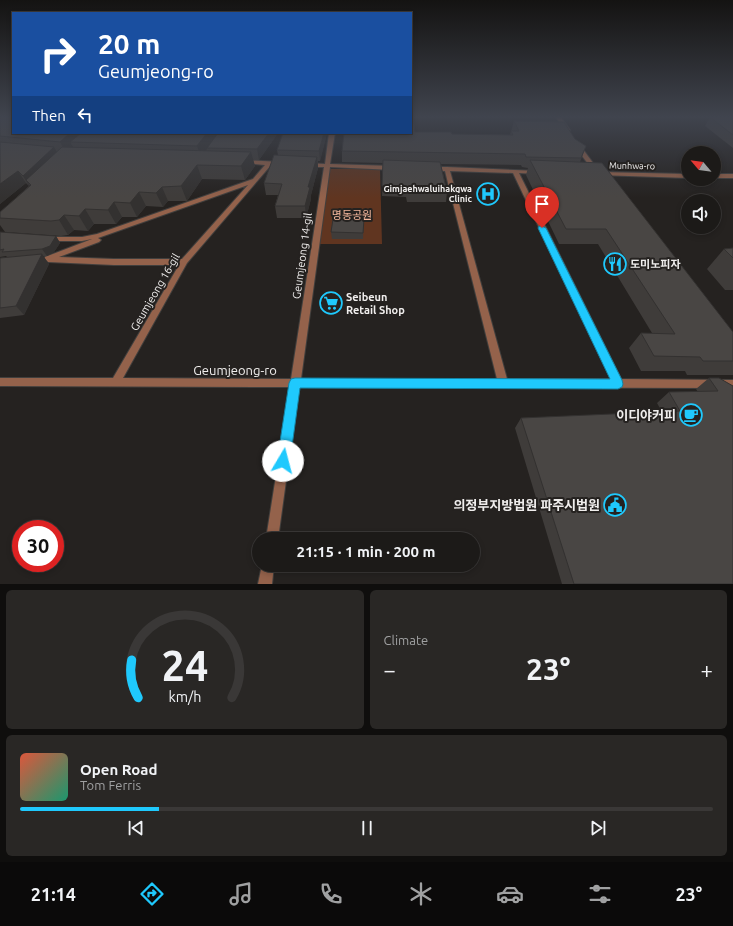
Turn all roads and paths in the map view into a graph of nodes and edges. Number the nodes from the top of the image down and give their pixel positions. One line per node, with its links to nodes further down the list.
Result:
1 (330, 143): 7 (street, Geumjeong 14-gil)
2 (574, 143): 13 (street)
3 (240, 162): 4 (street)
4 (270, 163): 5 (street); 18 (street, Geumjeong 16-gil)
5 (291, 164)
6 (298, 164): 7 (street)
7 (326, 166): 8 (street); 24 (street, Geumjeong 14-gil)
8 (402, 168)
9 (424, 168): 10 (street)
10 (447, 169): 11 (street); 25 (street)
11 (515, 171): 12 (street); 26 (street)
12 (545, 172)
13 (594, 174): 14 (street, Munhwa-ro); 17 (street)
14 (681, 176)
15 (721, 176): 16 (street)
16 (733, 176)
17 (603, 180)
18 (253, 181): 19 (street, Geumjeong 16-gil); 21 (street, Geumjeong 16-gil)
19 (116, 231): 20 (street, Geumjeong 16-gil); 21 (street)
20 (37, 238)
21 (184, 262): 23 (street, Geumjeong 16-gil)
22 (0, 382): 23 (street, Geumjeong-ro)
23 (116, 382): 24 (street, Geumjeong-ro)
24 (295, 383): 25 (street, Geumjeong-ro); 28 (street, Geumjeong 14-gil)
25 (503, 384): 26 (street, Geumjeong-ro)
26 (618, 384): 27 (street, Geumjeong-ro)
27 (733, 384)
28 (273, 532)
29 (267, 572): 30 (street)
30 (265, 584)

